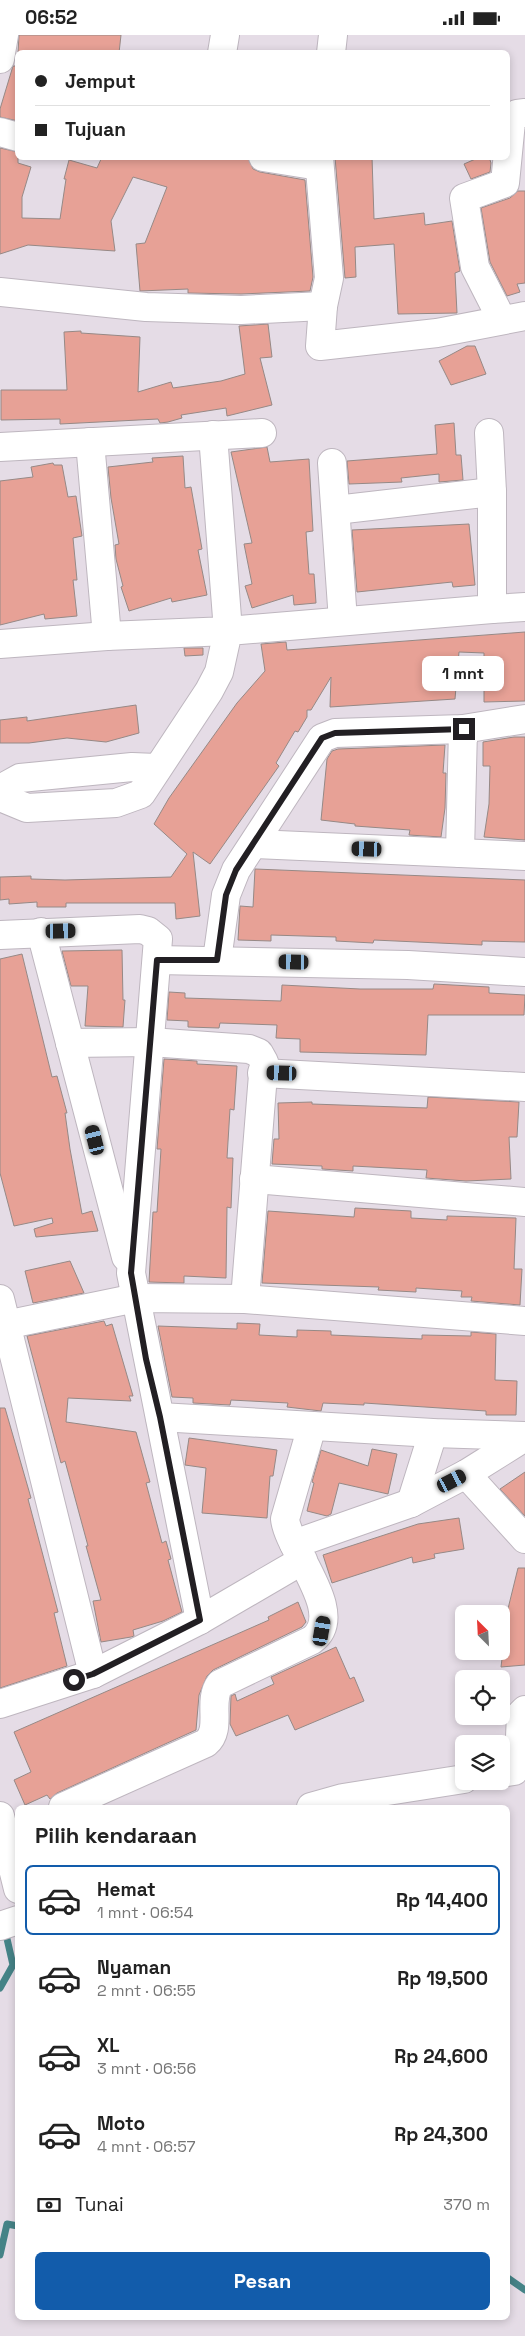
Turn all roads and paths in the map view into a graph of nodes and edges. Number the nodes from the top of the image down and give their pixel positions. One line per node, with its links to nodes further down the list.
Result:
1 (4, 35): 6 (street)
2 (225, 35): 4 (street)
3 (333, 35): 5 (street)
4 (222, 50)
5 (331, 50)
6 (0, 59)
7 (525, 113): 10 (street)
8 (0, 132): 9 (street)
9 (15, 136)
10 (510, 139)
11 (297, 160): 13 (street)
12 (508, 160): 16 (street)
13 (319, 162): 15 (street)
14 (0, 292): 15 (street)
15 (323, 306): 16 (street)
16 (513, 318)
17 (262, 433): 19 (street)
18 (489, 433): 23 (street)
19 (213, 435): 20 (street); 28 (street)
20 (90, 442): 21 (street); 29 (street)
21 (0, 447)
22 (332, 463): 24 (street)
23 (492, 492): 24 (street); 26 (street)
24 (336, 510): 27 (street)
25 (525, 607): 26 (street)
26 (492, 609): 27 (street)
27 (343, 621): 28 (street)
28 (228, 631): 29 (street); 33 (street)
29 (107, 636): 30 (street)
30 (0, 645)
31 (525, 719): 32 (street)
32 (464, 729): 36 (street); 37 (street)
33 (157, 768): 34 (street); 35 (street)
34 (0, 789)
35 (0, 797)
36 (255, 844): 37 (street); 42 (street)
37 (460, 853): 38 (street)
38 (525, 856)
39 (41, 932): 40 (street); 41 (street); 45 (street)
40 (0, 935)
41 (157, 960): 42 (street); 44 (street)
42 (217, 960): 43 (street)
43 (525, 972)
44 (150, 1042): 45 (street); 46 (street); 50 (street)
45 (70, 1043): 50 (street)
46 (262, 1073): 47 (street); 48 (street)
47 (525, 1087)
48 (254, 1179): 49 (street); 52 (street)
49 (525, 1202)
50 (133, 1285): 52 (street); 54 (street); 55 (street)
51 (0, 1299): 54 (street)
52 (245, 1299): 53 (street)
53 (525, 1321)
54 (3, 1326): 64 (street)
55 (160, 1417): 56 (street); 63 (street)
56 (312, 1426): 57 (street); 62 (street)
57 (433, 1433): 58 (street); 60 (street)
58 (525, 1436): 59 (street)
59 (466, 1474): 60 (street); 61 (street)
60 (411, 1503): 62 (street)
61 (525, 1539)
62 (299, 1552): 63 (street); 69 (street)
63 (200, 1620): 64 (street)
64 (93, 1674): 65 (street)
65 (0, 1704)
66 (525, 1710): 67 (street)
67 (510, 1772)
68 (455, 1780): 70 (street)
69 (67, 1805)
70 (318, 1805)
71 (5, 1825): 72 (street)
72 (15, 1874)
73 (15, 1921): 74 (street)
74 (0, 1926)

